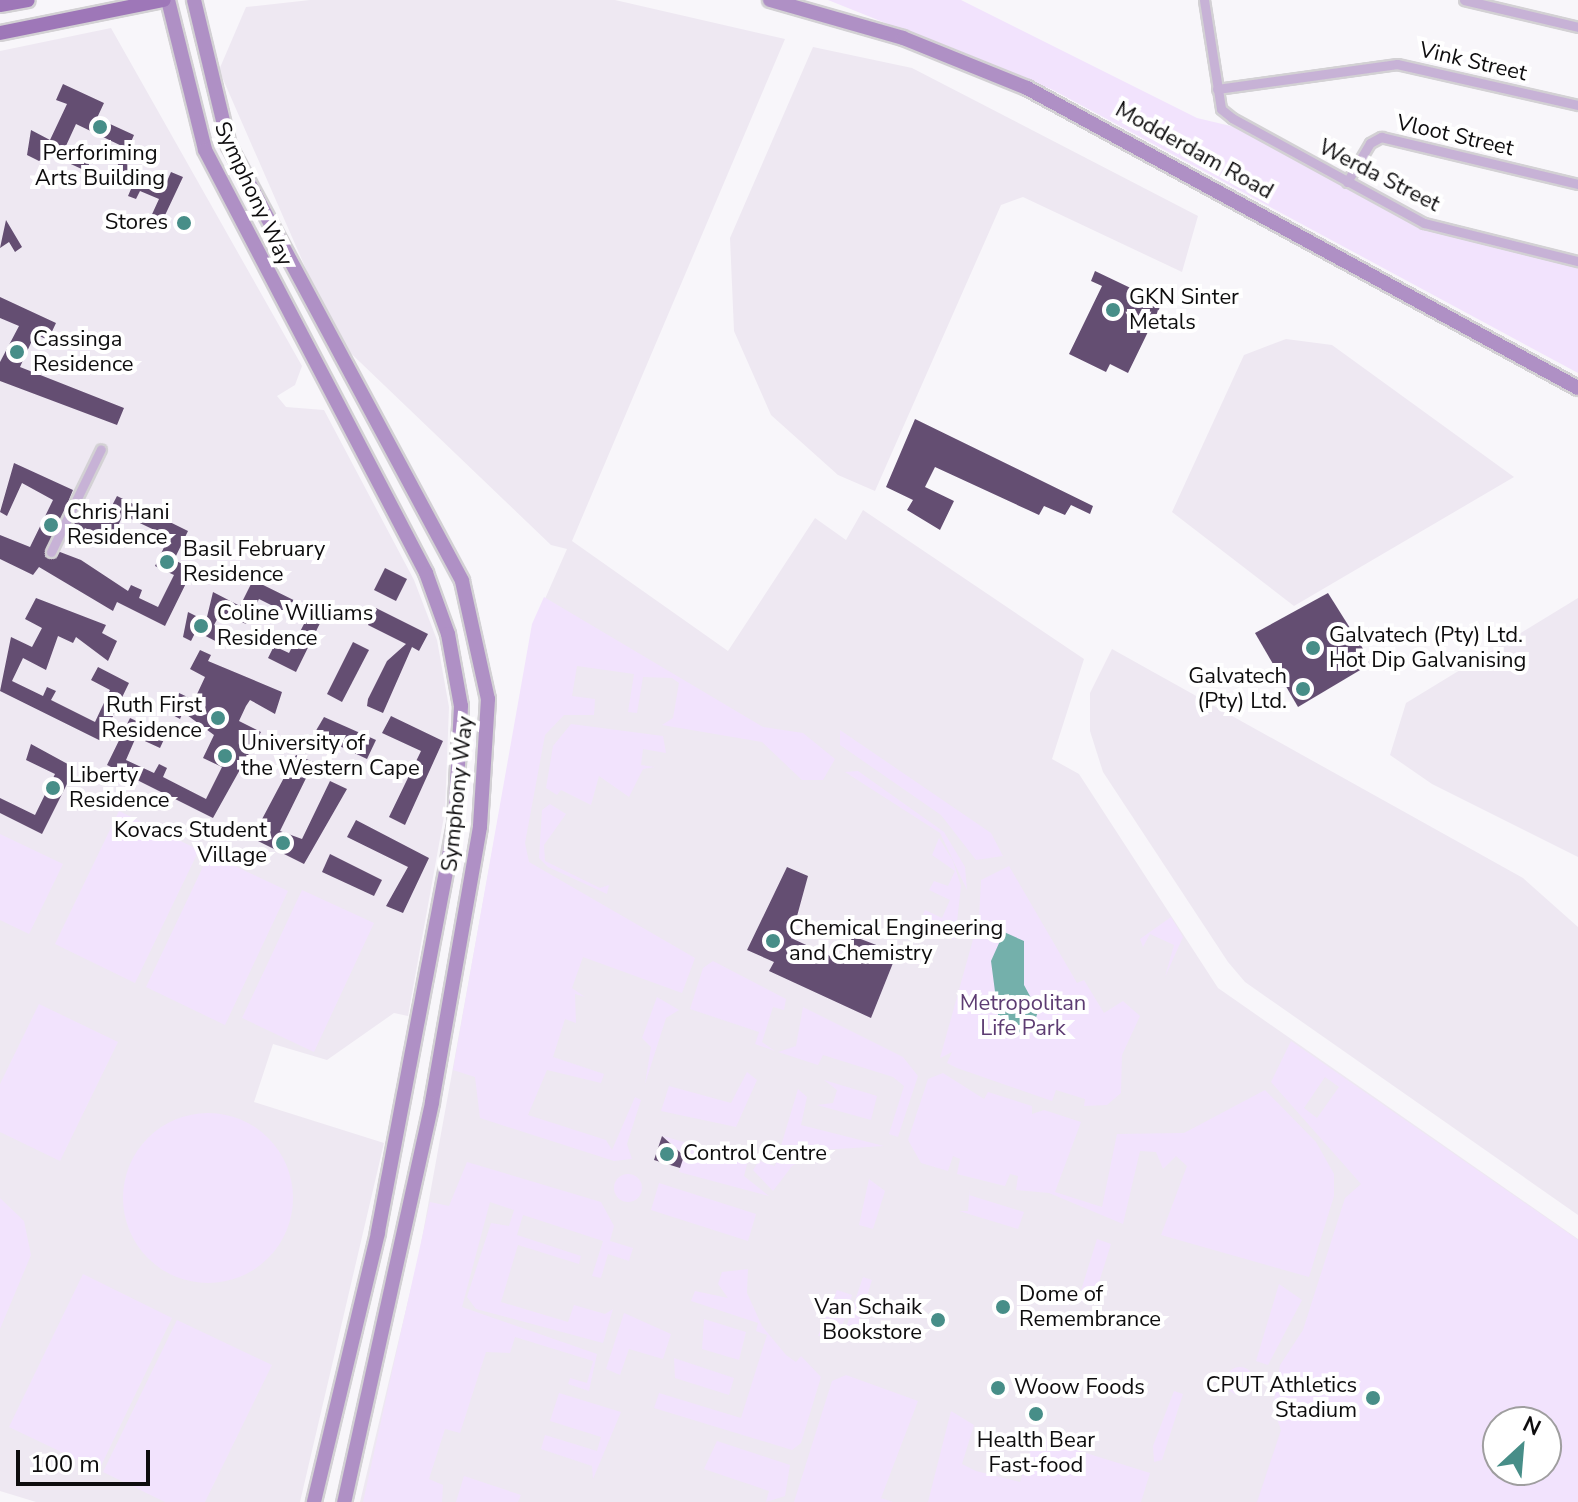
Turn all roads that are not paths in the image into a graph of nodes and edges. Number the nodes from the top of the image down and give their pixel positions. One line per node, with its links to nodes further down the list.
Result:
1 (28, 0): 7 (main road)
2 (166, 0): 9 (main road); 18 (main road, Symphony Way)
3 (194, 0): 19 (main road, Symphony Way)
4 (770, 0): 15 (main road, Modderdam Road)
5 (1204, 0): 10 (street)
6 (1464, 0): 8 (street)
7 (10, 3)
8 (1578, 27)
9 (0, 33)
10 (1217, 89): 11 (street, Vink Street); 12 (street, Werda Street)
11 (1578, 105)
12 (1347, 182): 13 (street, Vloot Street); 14 (street, Werda Street)
13 (1578, 184)
14 (1578, 261)
15 (1578, 388)
16 (101, 449): 17 (street)
17 (51, 552)
18 (314, 1502)
19 (344, 1502)

